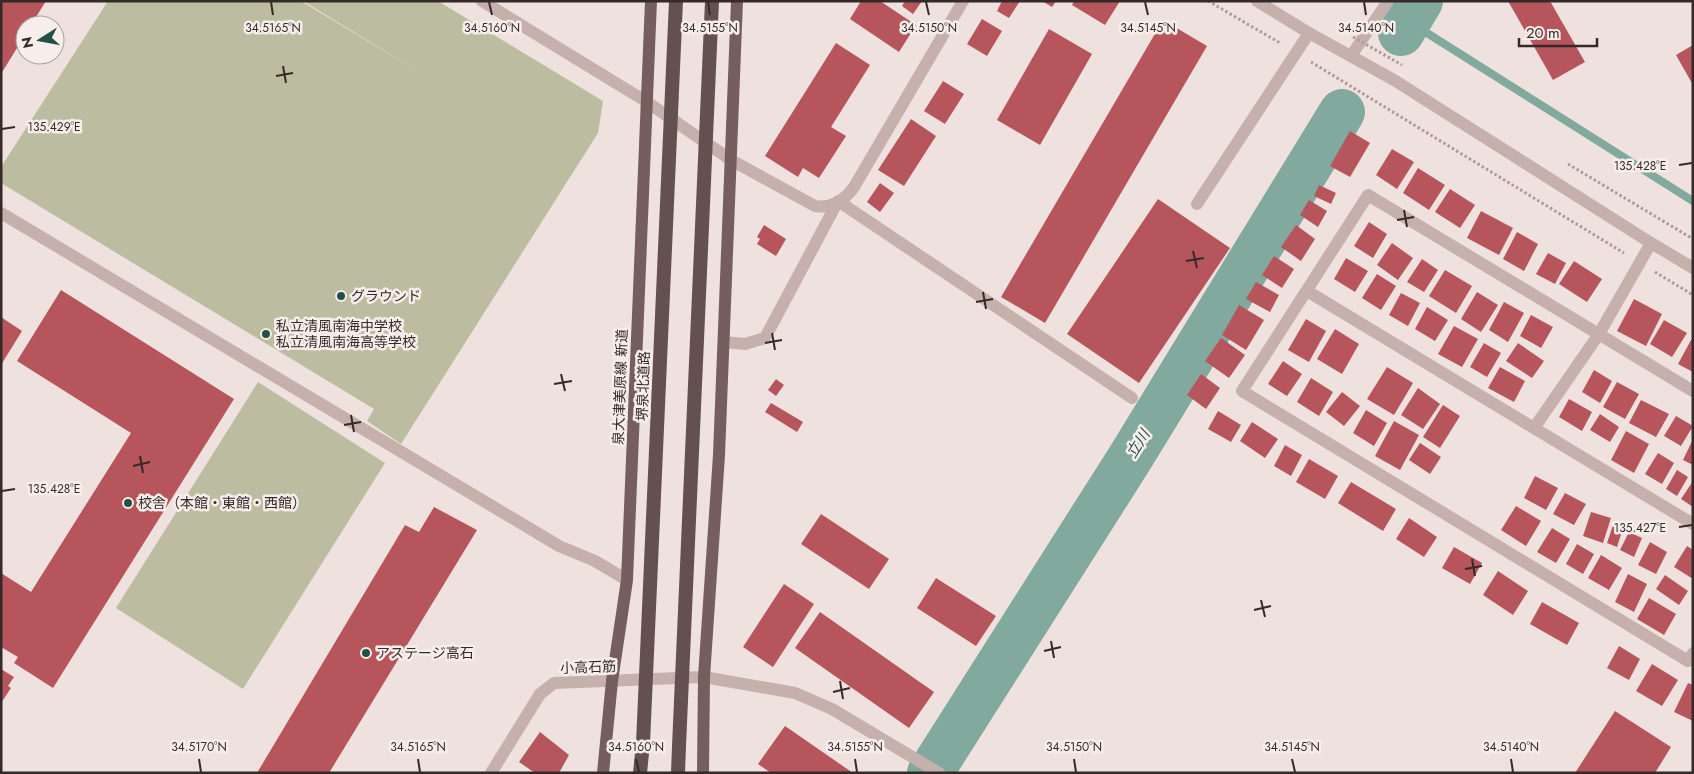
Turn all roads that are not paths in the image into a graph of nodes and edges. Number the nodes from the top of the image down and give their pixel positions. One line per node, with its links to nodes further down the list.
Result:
1 (482, 1): 11 (street)
2 (651, 1): 11 (main road, 泉大津美原線 新道)
3 (676, 1): 31 (highway, 堺泉北道路, bridge)
4 (712, 1): 32 (highway, bridge)
5 (737, 1): 12 (main road)
6 (962, 1): 13 (street)
7 (1257, 1): 9 (street)
8 (1388, 1): 10 (street)
9 (1310, 33): 10 (street); 14 (street)
10 (1355, 57): 16 (street)
11 (647, 102): 12 (street); 25 (main road, 泉大津美原線 新道)
12 (731, 160): 13 (street); 20 (main road)
13 (838, 201): 20 (street); 22 (street)
14 (1197, 204)
15 (1, 213): 25 (street)
16 (1651, 243): 17 (street); 19 (street)
17 (1693, 268)
18 (1306, 290): 19 (street); 23 (street); 26 (street)
19 (1599, 334): 21 (street); 23 (street)
20 (724, 342): 27 (main road)
21 (1693, 391)
22 (1132, 398)
23 (1534, 428): 24 (street)
24 (1693, 524)
25 (627, 580): 28 (main road, 泉大津美原線 新道)
26 (1693, 653)
27 (704, 677): 28 (street, 小高石筋); 33 (main road); 34 (street, 小高石筋)
28 (612, 681): 29 (street, 小高石筋); 30 (main road, 泉大津美原線 新道)
29 (491, 773)
30 (603, 773)
31 (641, 773)
32 (678, 773)
33 (703, 773)
34 (939, 773)

